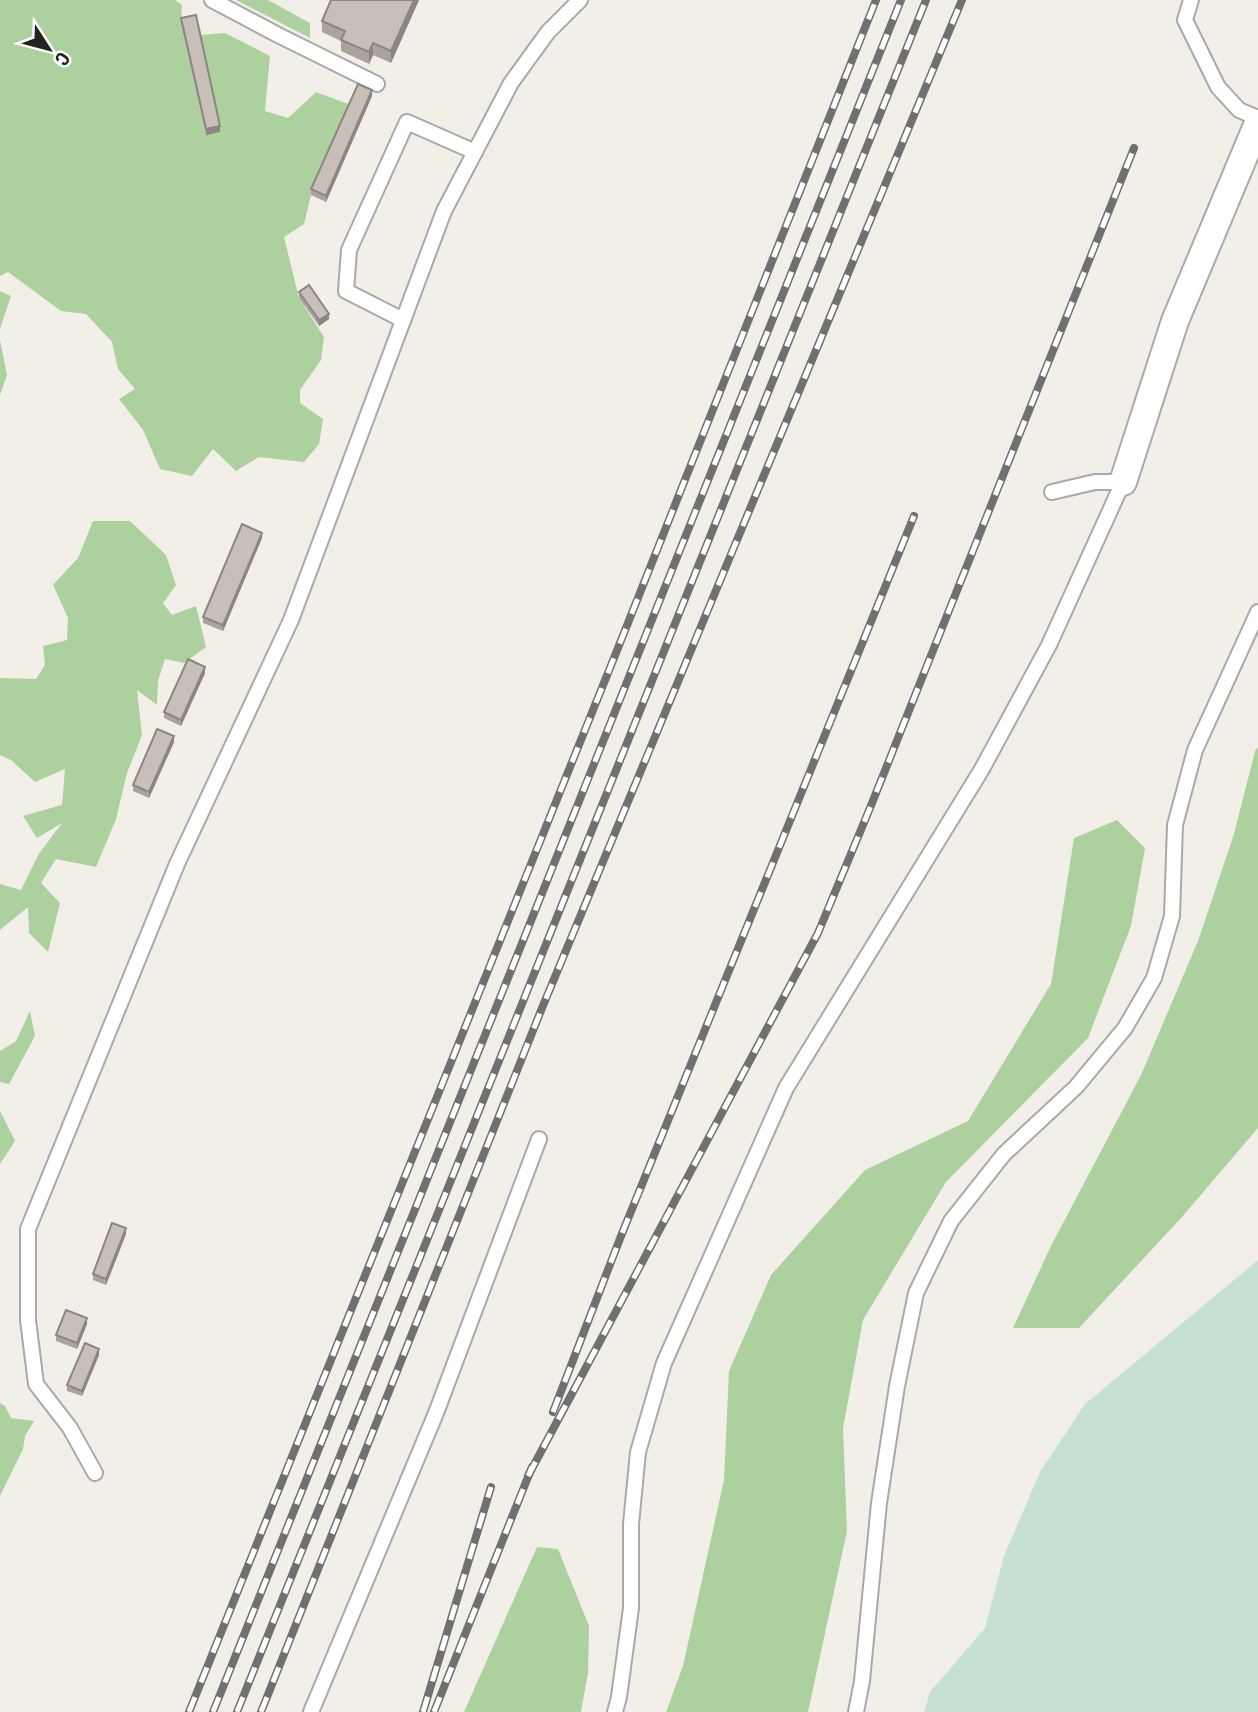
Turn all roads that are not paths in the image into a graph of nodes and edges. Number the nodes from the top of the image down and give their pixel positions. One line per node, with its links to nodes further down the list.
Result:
1 (212, 0): 4 (lane)
2 (580, 0): 7 (lane)
3 (1191, 0): 5 (lane)
4 (377, 84)
5 (1258, 118)
6 (1258, 123): 8 (street)
7 (475, 152): 9 (lane); 9 (lane)
8 (1251, 162): 10 (street)
9 (403, 320): 14 (lane)
10 (1123, 482): 11 (lane); 16 (lane)
11 (1052, 492)
12 (1258, 612): 17 (lane)
13 (538, 1139): 15 (lane)
14 (95, 1473)
15 (311, 1712)
16 (615, 1712)
17 (856, 1712)

